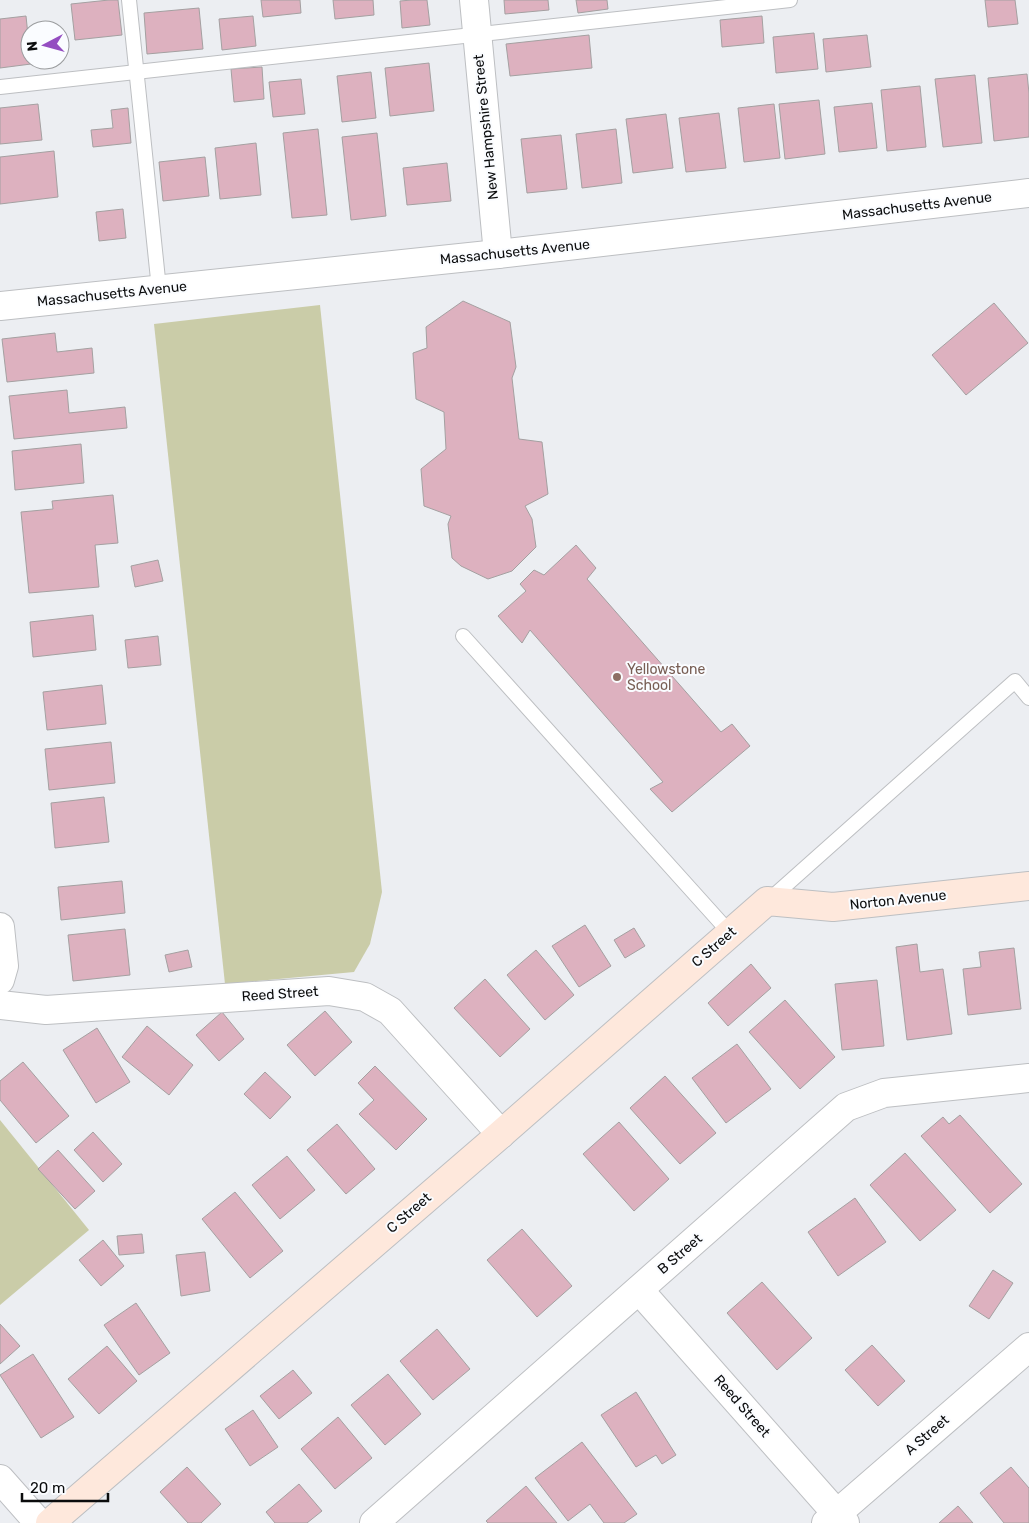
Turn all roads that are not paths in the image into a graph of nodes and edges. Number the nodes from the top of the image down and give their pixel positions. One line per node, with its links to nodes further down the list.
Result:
1 (129, 0): 5 (lane)
2 (474, 0): 4 (street, New Hampshire Street)
3 (790, 0): 4 (lane)
4 (477, 34): 5 (lane); 8 (street, New Hampshire Street)
5 (136, 72): 6 (lane); 9 (lane)
6 (0, 87)
7 (1029, 193): 8 (street, Massachusetts Avenue)
8 (498, 254): 9 (street, Massachusetts Avenue)
9 (159, 289): 10 (street, Massachusetts Avenue)
10 (0, 306)
11 (463, 636): 16 (lane)
12 (1029, 698): 14 (lane)
13 (1029, 886): 14 (street, Norton Avenue)
14 (767, 901): 16 (street, C Street)
15 (0, 927): 17 (street)
16 (730, 933): 20 (street, C Street)
17 (0, 980)
18 (0, 1005): 20 (street, Reed Street)
19 (1029, 1078): 21 (street, B Street)
20 (501, 1134): 26 (street, C Street)
21 (639, 1290): 24 (street, Reed Street); 27 (street, B Street)
22 (1029, 1347): 24 (street, A Street)
23 (0, 1479): 25 (street)
24 (836, 1520)
25 (39, 1523)
26 (50, 1523)
27 (374, 1523)

